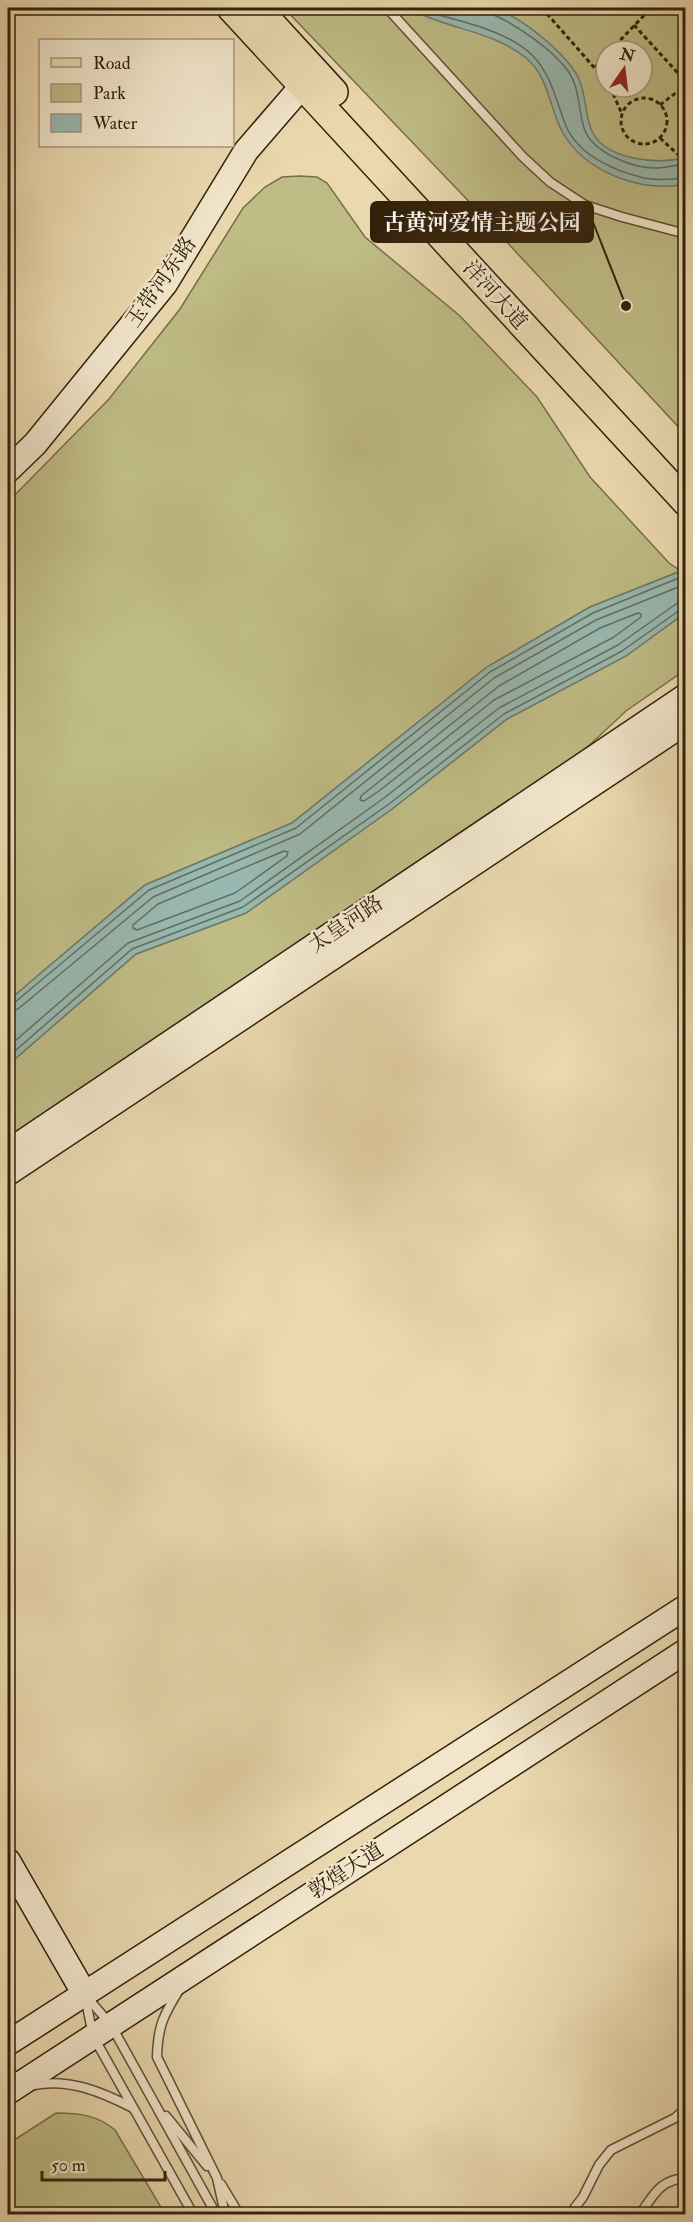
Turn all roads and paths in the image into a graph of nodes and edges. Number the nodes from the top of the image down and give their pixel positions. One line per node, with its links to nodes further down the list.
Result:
1 (231, 8): 10 (main road, 洋河大道)
2 (257, 8): 18 (main road, 洋河大道)
3 (387, 8): 16 (lane)
4 (542, 8): 8 (path)
5 (651, 8): 6 (path)
6 (634, 25): 7 (path); 9 (path)
7 (621, 39)
8 (594, 68)
9 (686, 84): 12 (path)
10 (303, 85): 17 (street, 玉带河东路); 19 (main road, 洋河大道)
11 (615, 99): 13 (path)
12 (660, 105): 13 (path); 14 (path)
13 (622, 114): 14 (path)
14 (660, 138): 15 (path)
15 (686, 162)
16 (686, 234)
17 (8, 470)
18 (686, 476)
19 (686, 502)
20 (686, 696): 22 (street, 太皇河路)
21 (686, 722): 23 (street, 太皇河路)
22 (8, 1152)
23 (8, 1173)
24 (686, 1607): 28 (street, 敦煌大道)
25 (686, 1651): 27 (street, 敦煌大道)
26 (8, 1861): 28 (street)
27 (188, 1974): 29 (street, 敦煌大道); 35 (lane)
28 (84, 1993): 29 (lane); 29 (lane); 30 (street, 敦煌大道)
29 (102, 2031): 31 (street, 敦煌大道); 32 (lane); 33 (lane)
30 (8, 2043)
31 (9, 2091): 33 (lane)
32 (153, 2100): 35 (lane); 38 (lane)
33 (133, 2108): 37 (lane)
34 (686, 2108): 41 (lane)
35 (217, 2178): 39 (lane); 40 (lane)
36 (686, 2178): 42 (lane)
37 (193, 2214)
38 (216, 2214)
39 (225, 2214)
40 (239, 2214)
41 (570, 2214)
42 (640, 2214)

